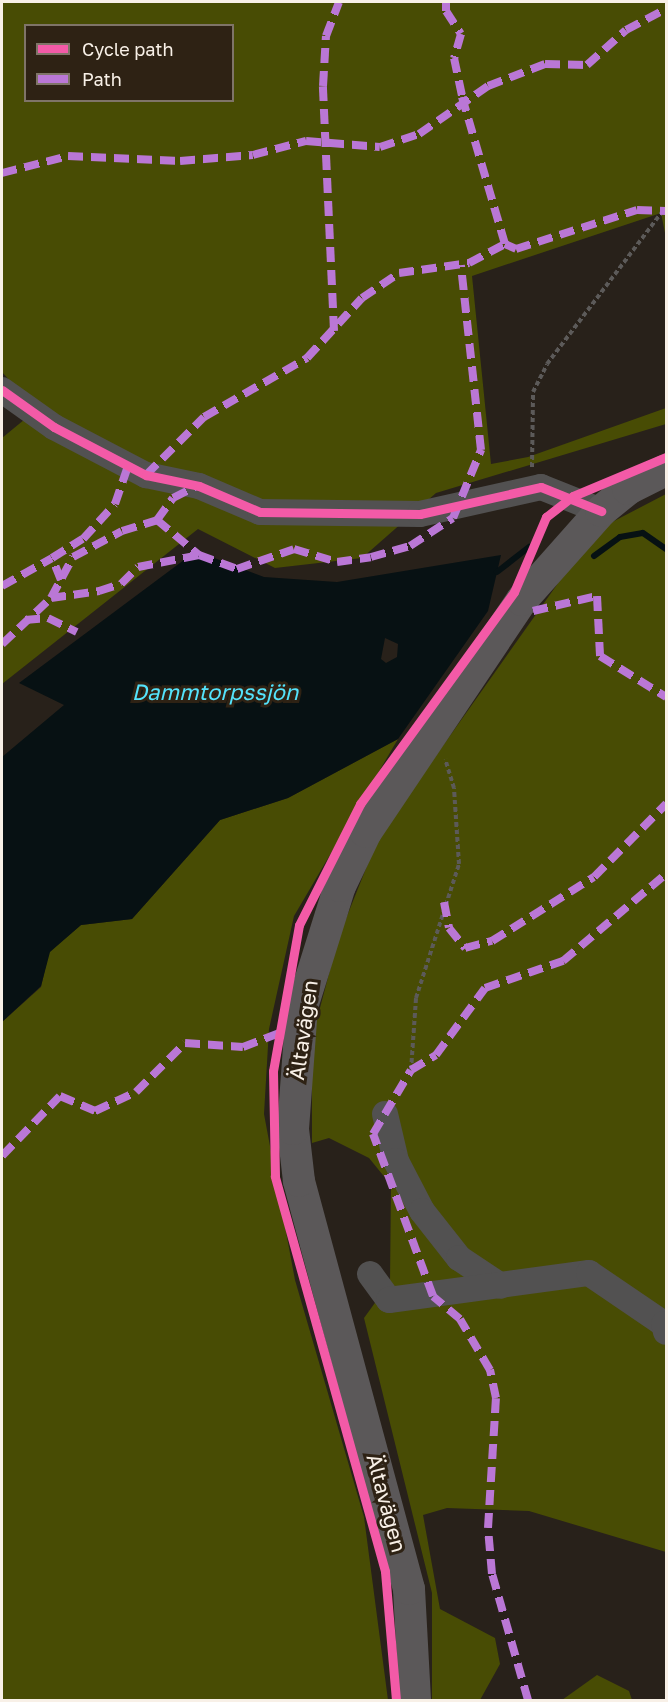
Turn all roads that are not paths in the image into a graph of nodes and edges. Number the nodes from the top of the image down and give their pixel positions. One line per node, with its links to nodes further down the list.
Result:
1 (2, 390): 3 (street)
2 (666, 470): 3 (main road, Ältavägen)
3 (601, 511): 8 (main road, Ältavägen)
4 (385, 1114): 6 (street)
5 (370, 1274): 6 (street)
6 (501, 1286): 7 (street)
7 (666, 1332)
8 (415, 1701)

